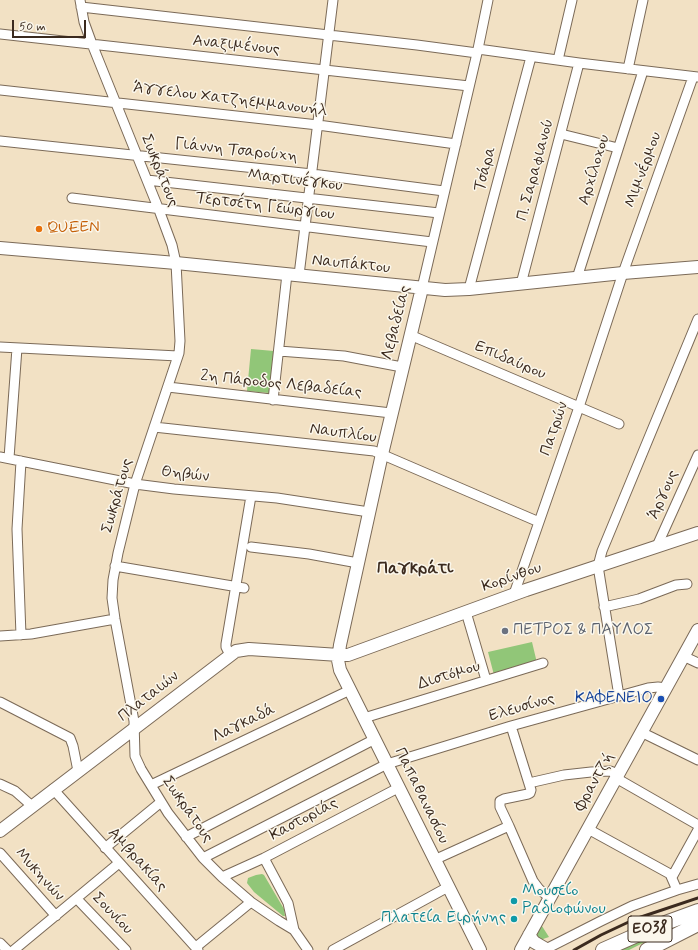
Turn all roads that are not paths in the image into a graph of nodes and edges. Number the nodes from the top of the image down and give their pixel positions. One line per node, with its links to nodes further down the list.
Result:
1 (333, 0): 7 (street)
2 (488, 0): 9 (street, Λεβαδείας)
3 (572, 0): 11 (street)
4 (643, 0): 13 (street)
5 (80, 4): 7 (street); 8 (street, Σωκράτους)
6 (0, 34): 8 (street, Αναξιμένους)
7 (329, 36): 9 (street); 14 (street)
8 (92, 44): 14 (street, Αναξιμένους); 19 (street, Σωκράτους)
9 (478, 51): 10 (street); 17 (street, Λεβαδείας)
10 (531, 57): 11 (street); 43 (street, Τσάρα)
11 (558, 60): 12 (street)
12 (579, 63): 13 (street); 21 (street, Π. Σαραφιανού)
13 (628, 69): 15 (street)
14 (324, 71): 17 (street, Αναξιμένους); 20 (street)
15 (643, 71): 16 (street); 24 (street, Αρχίλοχου)
16 (696, 77): 38 (street, Μιμνέρμου)
17 (470, 86): 23 (street, Λεβαδείας)
18 (0, 90): 19 (street, Άγγελου Χατζηεμμανουήλ)
19 (115, 102): 20 (street, Άγγελου Χατζηεμμανουήλ); 25 (street, Σωκράτους)
20 (318, 125): 23 (street, Άγγελου Χατζηεμμανουήλ); 26 (street)
21 (561, 134): 24 (street); 41 (street, Π. Σαραφιανού)
22 (0, 141): 25 (street, Γιάννη Τσαρούχη)
23 (456, 144): 28 (street, Λεβαδείας)
24 (618, 148): 40 (street, Αρχίλοχου)
25 (137, 155): 26 (street, Γιάννη Τσαρούχη); 27 (street, Σωκράτους)
26 (312, 174): 28 (street, Γιάννη Τσαρούχη); 30 (street)
27 (147, 180): 30 (street, Μαρτινέγκου); 31 (street, Σωκράτους)
28 (444, 191): 32 (street, Λεβαδείας)
29 (72, 198): 31 (street, Τερτσέτη Γεώργιου)
30 (309, 198): 32 (street, Μαρτινέγκου); 33 (street)
31 (159, 210): 33 (street, Τερτσέτη Γεώργιου); 36 (street, Σωκράτους)
32 (439, 213): 34 (street, Λεβαδείας)
33 (305, 226): 34 (street, Τερτσέτη Γεώργιου); 39 (street)
34 (432, 242): 42 (street, Λεβαδείας)
35 (0, 248): 36 (main road, Ναυπάκτου)
36 (176, 263): 39 (main road, Ναυπάκτου); 49 (street, Σωκράτους)
37 (698, 268): 38 (main road, Ναυπάκτου)
38 (623, 273): 40 (main road, Ναυπάκτου); 53 (street, Πατρών)
39 (293, 275): 42 (main road, Ναυπάκτου); 48 (street)
40 (577, 278): 41 (main road, Ναυπάκτου)
41 (521, 284): 43 (main road, Ναυπάκτου)
42 (422, 288): 43 (main road, Ναυπάκτου); 45 (main road, Λεβαδείας)
43 (469, 289)
44 (698, 319): 70 (street)
45 (410, 335): 50 (main road, Λεβαδείας); 53 (street, Επιδαύρου)
46 (0, 347): 47 (street)
47 (16, 348): 49 (street); 59 (street)
48 (279, 351): 50 (street); 52 (street)
49 (178, 356): 51 (street, Σωκράτους)
50 (402, 367): 54 (main road, Λεβαδείας)
51 (168, 388): 52 (street, 2η Πάροδος Λεβαδείας); 56 (street, Σωκράτους)
52 (273, 400): 54 (street, 2η Πάροδος Λεβαδείας)
53 (579, 407): 55 (street, Επιδαύρου); 64 (street, Πατρών)
54 (391, 413): 57 (main road, Λεβαδείας)
55 (619, 424)
56 (154, 427): 57 (street, Ναυπλίου); 61 (street, Σωκράτους)
57 (382, 454): 63 (main road, Λεβαδείας); 64 (street, Ναυπλίου)
58 (698, 455): 66 (street, Άργους)
59 (4, 458): 60 (street, Θηβών)
60 (21, 461): 61 (street, Θηβών); 78 (street)
61 (135, 484): 62 (street, Θηβών); 69 (street, Σωκράτους)
62 (251, 496): 63 (street, Θηβών); 72 (street)
63 (369, 512): 68 (main road, Λεβαδείας)
64 (539, 522): 73 (street, Πατρών)
65 (698, 533): 66 (main road, Κορίνθου)
66 (657, 546): 70 (main road, Κορίνθου)
67 (251, 547): 68 (street)
68 (358, 563): 81 (main road, Λεβαδείας)
69 (115, 566): 72 (street); 76 (street, Σωκράτους)
70 (598, 566): 73 (main road, Κορίνθου); 74 (street)
71 (687, 584): 74 (street)
72 (240, 588): 80 (street)
73 (514, 594): 75 (main road, Κορίνθου)
74 (604, 607): 88 (street)
75 (466, 612): 81 (main road, Κορίνθου); 85 (street)
76 (115, 619): 78 (street); 92 (street, Σωκράτους)
77 (698, 630): 82 (main road, Φραντζή)
78 (21, 634): 79 (street)
79 (0, 636)
80 (230, 655): 81 (main road, Πλαταιών); 92 (main road, Πλαταιών)
81 (338, 655): 87 (main road, Παπαθανασίου)
82 (683, 656): 84 (street); 86 (main road, Φραντζή)
83 (543, 663): 85 (street, Διστόμου)
84 (698, 663)
85 (486, 680): 90 (street, Διστόμου)
86 (666, 688): 88 (street, Ελευσίνος); 93 (main road, Φραντζή)
87 (350, 690): 90 (main road, Παπαθανασίου); 101 (street, Λαγκαδά)
88 (618, 696): 91 (street, Ελευσίνος)
89 (0, 702): 97 (street)
90 (364, 718): 94 (main road, Παπαθανασίου)
91 (511, 726): 96 (street, Ελευσίνος); 99 (street)
92 (134, 729): 97 (main road, Πλαταιών); 101 (street, Σωκράτους)
93 (641, 732): 95 (street); 98 (main road, Φραντζή)
94 (375, 739): 96 (main road, Παπαθανασίου); 111 (street)
95 (698, 760)
96 (387, 764): 102 (main road, Παπαθανασίου); 114 (street, Ελευσίνος)
97 (78, 771): 103 (main road, Πλαταιών)
98 (617, 776): 99 (street); 106 (street); 108 (main road, Φραντζή)
99 (529, 783): 107 (street)
100 (0, 784): 105 (street)
101 (151, 785): 104 (street, Σωκράτους)
102 (398, 788): 115 (street, Καστοριάς); 116 (main road, Παπαθανασίου)
103 (53, 790): 105 (main road, Πλαταιών); 112 (street, Αμβρακίας)
104 (161, 802): 111 (street, Σωκράτους); 112 (street)
105 (32, 806): 110 (main road, Πλαταιών)
106 (698, 825)
107 (509, 826): 116 (street); 123 (street)
108 (588, 829): 119 (street); 123 (main road, Φραντζή)
109 (698, 830): 119 (street)
110 (0, 831)
111 (186, 837): 114 (street, Σωκράτους)
112 (105, 848): 117 (street, Αμβρακίας)
113 (0, 853): 127 (street, Μυκηνών)
114 (203, 858): 118 (street, Σωκράτους)
115 (264, 858): 118 (street, Καστοριάς); 129 (street)
116 (434, 860): 121 (main road, Παπαθανασίου)
117 (119, 864): 124 (street, Μυκηνών); 132 (street, Αμβρακίας)
118 (222, 877): 125 (street, Σωκράτους)
119 (672, 877): 122 (street)
120 (698, 884): 122 (street)
121 (448, 887): 138 (street); 139 (main road, Παπαθανασίου)
122 (677, 890): 134 (street)
123 (550, 898): 130 (main road, Φραντζή)
124 (77, 899): 127 (street, Μυκηνών); 137 (street, Σουνίου)
125 (251, 902): 129 (street, Σωκράτους); 132 (street)
126 (698, 911): 141 (main road, ΕΟ38)
127 (56, 916): 136 (street, Μυκηνών)
128 (698, 924): 142 (main road, ΕΟ38)
129 (294, 930): 133 (street, Σωκράτους)
130 (529, 935): 134 (main road); 140 (main road, Φραντζή)
131 (0, 943): 135 (street)
132 (197, 948)
133 (305, 949)
134 (545, 949)
135 (7, 950)
136 (14, 950)
137 (126, 950)
138 (333, 950)
139 (480, 950)
140 (521, 950)
141 (603, 950)
142 (647, 950)

